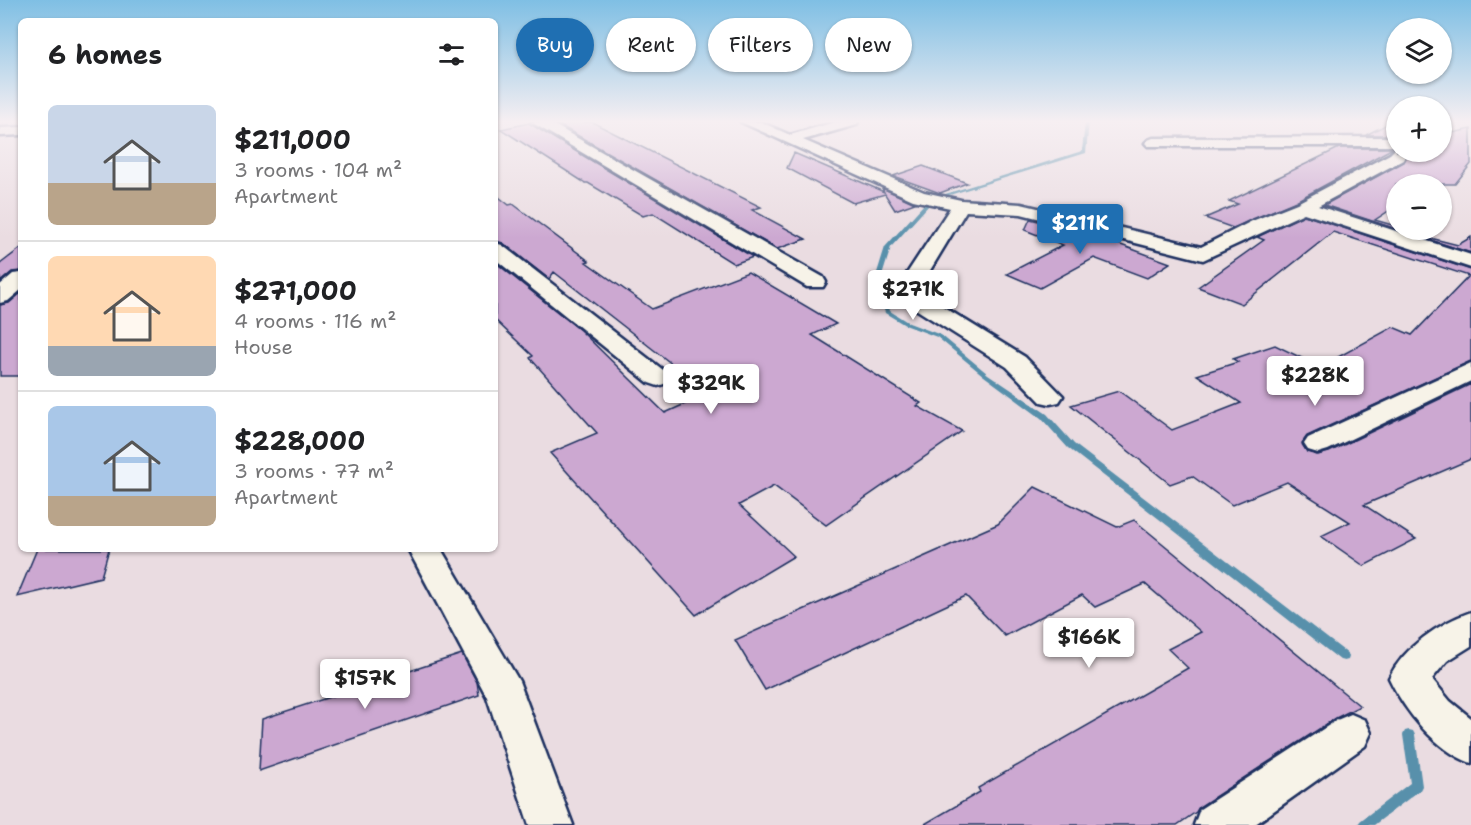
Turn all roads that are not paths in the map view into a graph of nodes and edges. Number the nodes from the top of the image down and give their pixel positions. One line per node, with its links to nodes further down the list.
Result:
1 (605, 160): 9 (street)
2 (839, 160): 4 (street)
3 (1388, 162): 5 (street)
4 (961, 205): 5 (street); 13 (street)
5 (1303, 207): 7 (street)
6 (498, 251): 12 (street)
7 (1471, 262)
8 (18, 281): 10 (street)
9 (815, 282)
10 (0, 296)
11 (1471, 370): 14 (street)
12 (658, 378)
13 (1050, 396)
14 (1318, 444)
15 (426, 552): 19 (street)
16 (1471, 627): 18 (street)
17 (1351, 733): 20 (street)
18 (1471, 744)
19 (551, 825)
20 (1215, 825)

